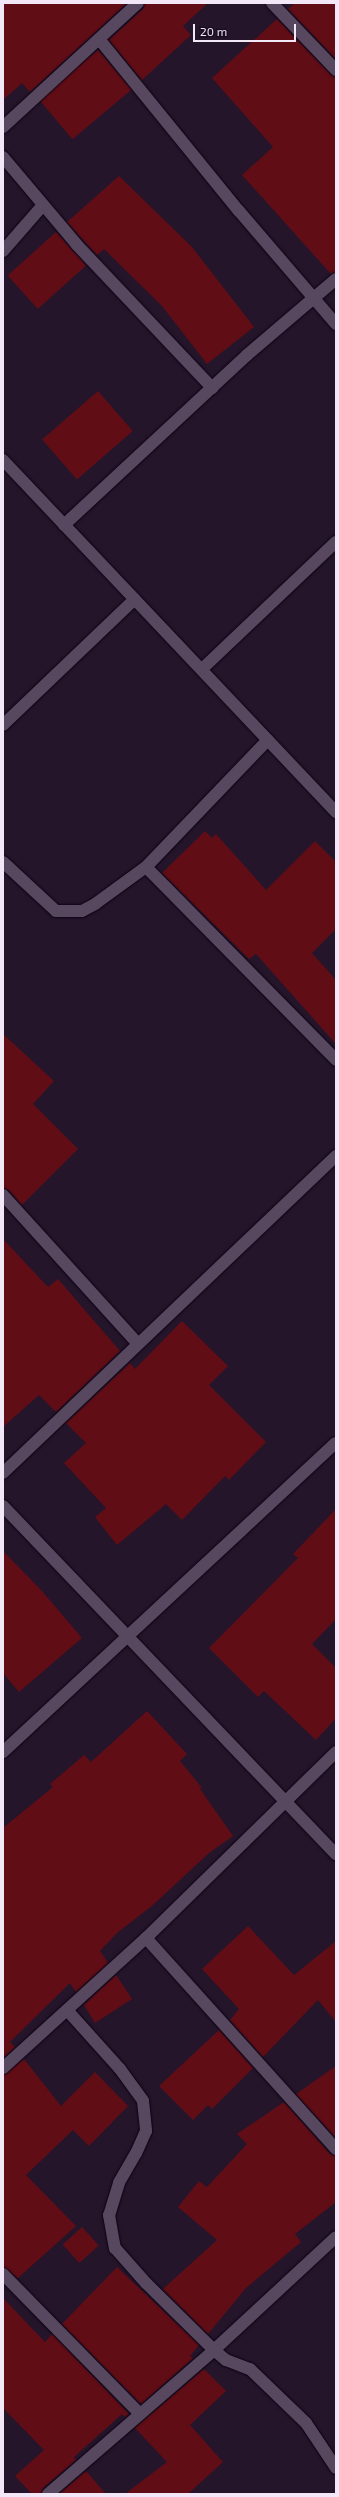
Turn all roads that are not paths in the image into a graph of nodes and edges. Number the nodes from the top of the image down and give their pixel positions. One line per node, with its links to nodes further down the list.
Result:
1 (138, 3): 3 (street)
2 (272, 3): 4 (street)
3 (99, 39): 5 (street); 10 (street)
4 (336, 70)
5 (3, 127)
6 (3, 157): 7 (street)
7 (43, 205): 8 (street); 12 (street)
8 (3, 250)
9 (336, 279): 10 (street)
10 (314, 298): 11 (street); 12 (street)
11 (336, 324)
12 (212, 388): 14 (street)
13 (3, 460): 14 (street)
14 (64, 525): 16 (street)
15 (336, 542): 17 (street)
16 (135, 599): 17 (street); 18 (street)
17 (202, 670): 19 (street)
18 (3, 725)
19 (268, 740): 20 (street); 22 (street)
20 (336, 812)
21 (3, 862): 22 (street)
22 (146, 867): 23 (street)
23 (336, 1060)
24 (336, 1156): 26 (street)
25 (3, 1195): 26 (street)
26 (138, 1344): 28 (street)
27 (336, 1443): 30 (street)
28 (3, 1473)
29 (3, 1506): 30 (street)
30 (127, 1636): 31 (street); 33 (street)
31 (3, 1752)
32 (336, 1752): 33 (street)
33 (285, 1801): 34 (street); 35 (street)
34 (336, 1854)
35 (146, 1938): 36 (street); 38 (street)
36 (67, 2010): 37 (street); 41 (street)
37 (3, 2068)
38 (336, 2149)
39 (336, 2237): 41 (street)
40 (3, 2274): 42 (street)
41 (214, 2350): 42 (street); 43 (street)
42 (140, 2414): 44 (street)
43 (336, 2468)
44 (48, 2494)

